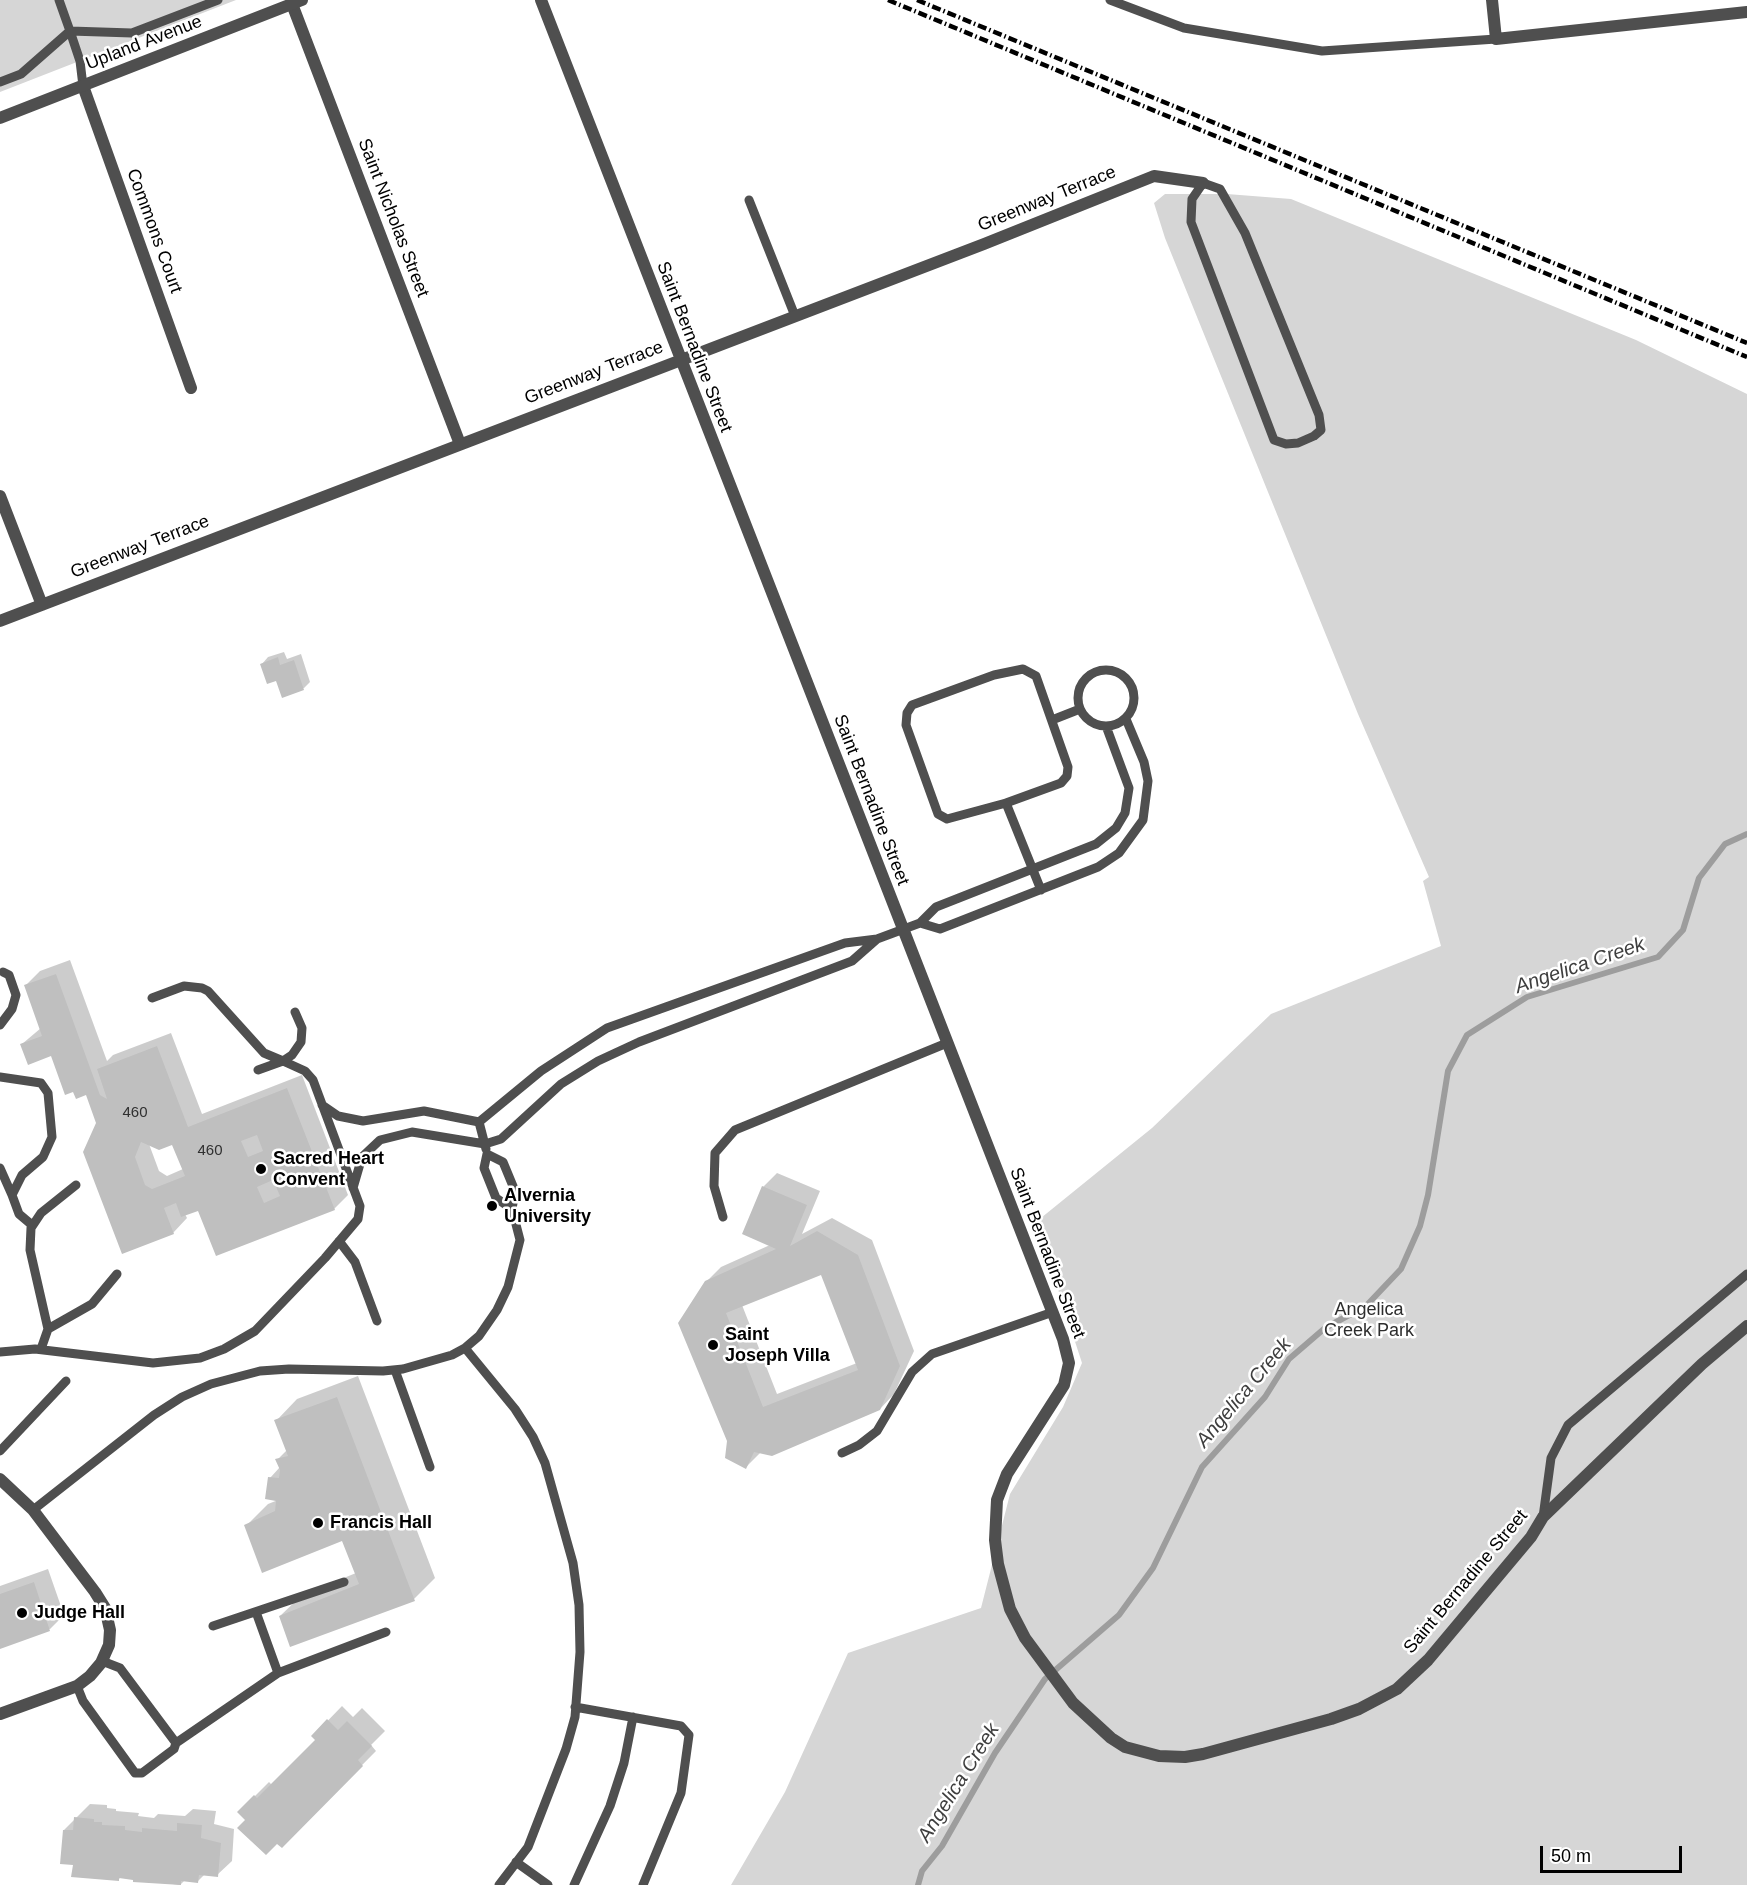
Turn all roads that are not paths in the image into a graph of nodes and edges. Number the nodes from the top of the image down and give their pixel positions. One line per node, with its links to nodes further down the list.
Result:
1 (59, 0): 10 (lane)
2 (218, 0): 10 (lane)
3 (541, 0): 18 (street, Saint Bernadine Street)
4 (1492, 0): 11 (street)
5 (1726, 0): 9 (street)
6 (1116, 1): 11 (lane)
7 (297, 2): 13 (street, Upland Avenue); 20 (street, Saint Nicholas Street)
8 (1747, 12): 9 (street)
9 (1728, 14): 11 (street)
10 (70, 31): 12 (lane); 13 (lane)
11 (1496, 39)
12 (0, 82)
13 (83, 86): 14 (street, Upland Avenue); 19 (street, Commons Court)
14 (0, 118)
15 (1203, 183): 15 (lane); 17 (street, Greenway Terrace)
16 (749, 200): 17 (lane)
17 (795, 316): 18 (street, Greenway Terrace)
18 (680, 360): 20 (street, Greenway Terrace); 34 (street, Saint Bernadine Street)
19 (191, 388)
20 (460, 444): 22 (street, Greenway Terrace)
21 (0, 496): 22 (street)
22 (42, 605): 23 (street, Greenway Terrace)
23 (0, 621)
24 (1080, 709): 25 (lane); 26 (lane); 27 (lane)
25 (1126, 719): 27 (lane); 30 (lane)
26 (1052, 720): 28 (lane); 28 (lane)
27 (1106, 726): 29 (lane)
28 (1006, 803): 31 (lane)
29 (1121, 820): 30 (lane); 31 (lane)
30 (1136, 831): 32 (lane)
31 (1033, 869): 32 (lane); 33 (lane)
32 (1041, 890): 33 (lane)
33 (920, 924): 34 (lane)
34 (903, 930): 35 (lane); 40 (street, Saint Bernadine Street)
35 (877, 939): 46 (lane); 48 (lane)
36 (3, 972): 39 (lane)
37 (152, 998): 41 (lane)
38 (295, 1012): 41 (lane)
39 (0, 1025)
40 (947, 1043): 55 (lane); 60 (street, Saint Bernadine Street)
41 (283, 1061): 42 (lane); 44 (lane)
42 (258, 1070)
43 (0, 1077): 53 (lane)
44 (322, 1105): 45 (lane); 52 (lane)
45 (374, 1121): 46 (lane); 47 (lane)
46 (479, 1122): 48 (lane)
47 (381, 1140): 48 (lane); 52 (lane)
48 (484, 1144): 49 (lane)
49 (487, 1154): 54 (lane); 54 (lane)
50 (0, 1167): 53 (lane)
51 (76, 1185): 56 (lane)
52 (353, 1188): 57 (lane)
53 (12, 1195): 56 (lane)
54 (512, 1209): 64 (lane)
55 (723, 1217)
56 (32, 1225): 63 (lane)
57 (339, 1242): 61 (lane); 65 (lane)
58 (117, 1274): 63 (lane)
59 (1747, 1274): 74 (lane)
60 (1053, 1312): 70 (lane); 74 (street, Saint Bernadine Street)
61 (378, 1321)
62 (1747, 1326): 74 (street, Saint Bernadine Street)
63 (48, 1329): 65 (lane)
64 (465, 1348): 67 (lane); 82 (lane)
65 (41, 1349): 66 (lane)
66 (0, 1352)
67 (395, 1370): 71 (lane); 73 (lane)
68 (66, 1381): 69 (lane)
69 (0, 1452)
70 (842, 1453)
71 (430, 1467)
72 (0, 1479): 73 (street)
73 (33, 1510): 79 (street)
74 (1543, 1517)
75 (344, 1582): 76 (lane)
76 (255, 1612): 77 (lane); 80 (lane)
77 (213, 1626)
78 (386, 1632): 80 (lane)
79 (102, 1661): 81 (street); 85 (lane)
80 (278, 1673): 85 (lane)
81 (77, 1686): 83 (street); 85 (lane)
82 (575, 1707): 84 (lane); 86 (lane)
83 (0, 1714)
84 (633, 1717): 89 (lane); 90 (lane)
85 (176, 1743)
86 (516, 1862): 87 (lane); 88 (lane)
87 (499, 1885)
88 (548, 1885)
89 (574, 1885)
90 (643, 1885)

